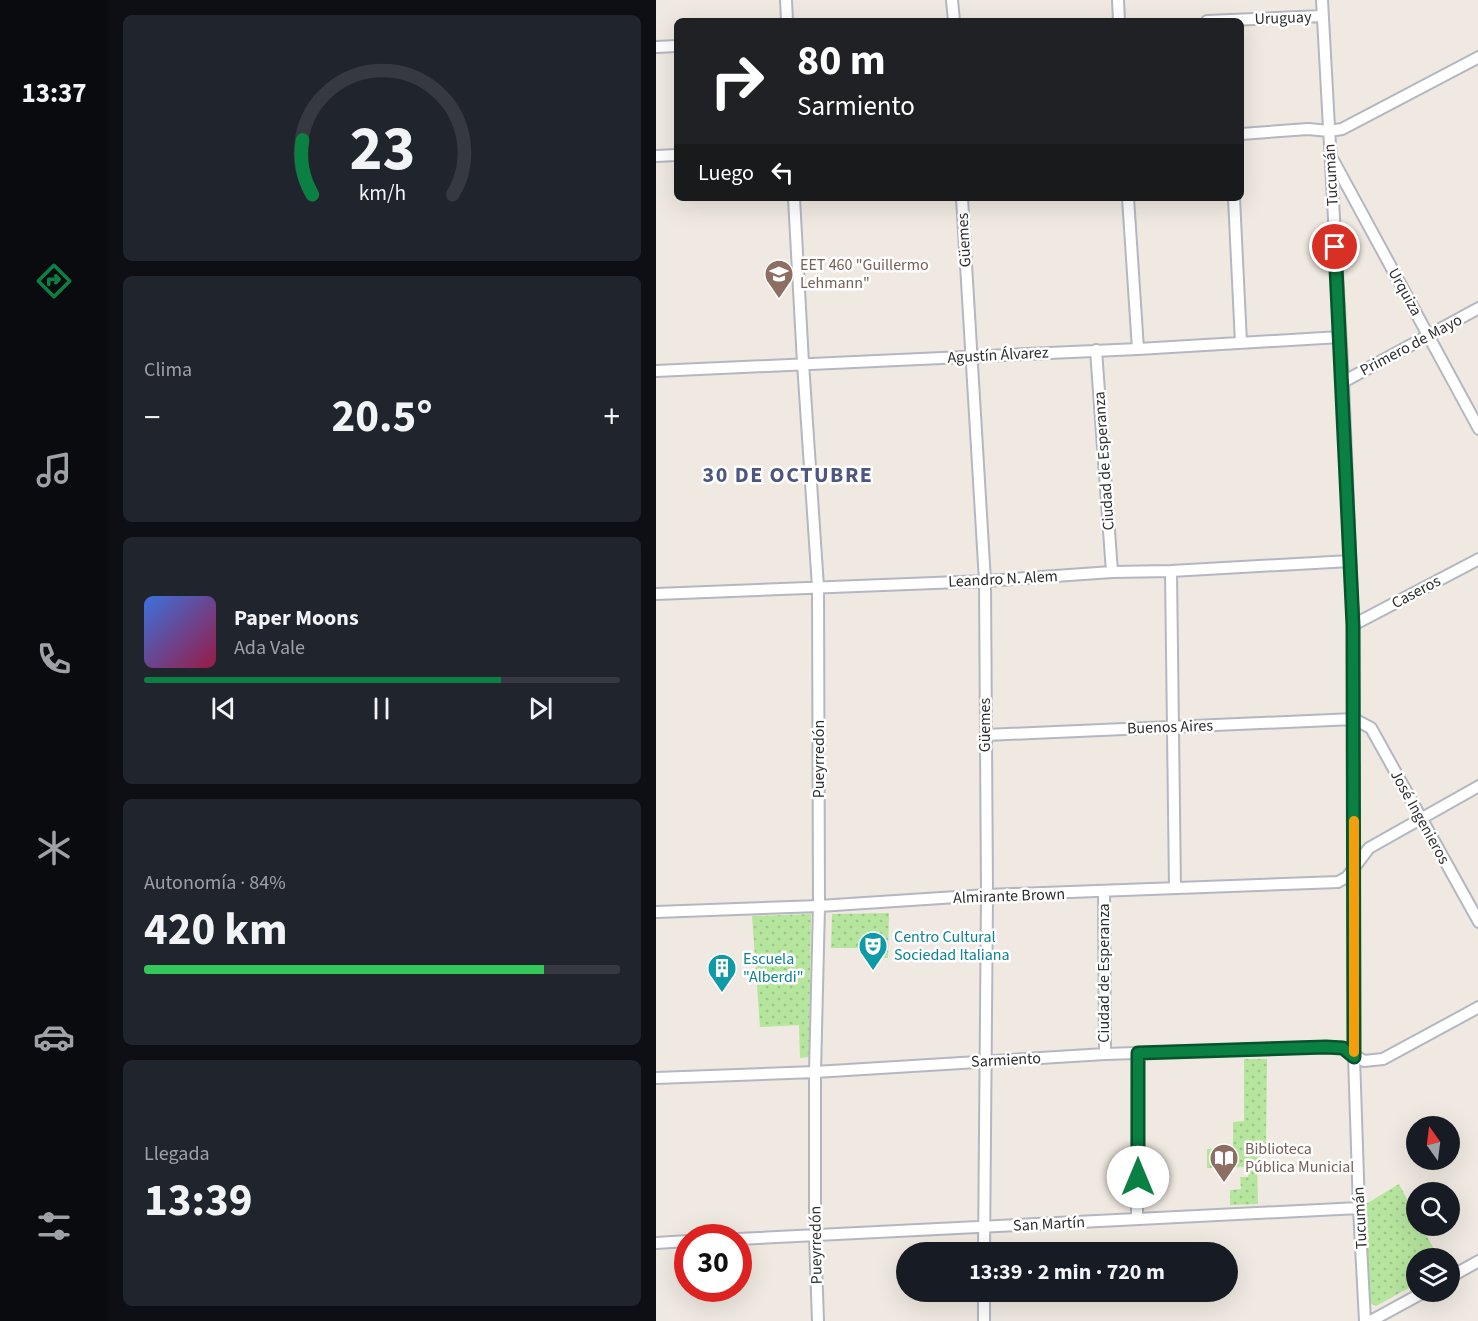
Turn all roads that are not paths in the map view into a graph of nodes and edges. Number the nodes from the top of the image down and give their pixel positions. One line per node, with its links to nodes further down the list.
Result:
1 (786, 0): 6 (street)
2 (952, 0): 7 (street)
3 (1118, 0): 8 (street)
4 (1322, 0): 5 (street, Tucumán)
5 (1322, 16): 9 (street, Uruguay); 13 (street, Tucumán)
6 (787, 18)
7 (954, 18)
8 (1119, 18)
9 (1244, 19)
10 (674, 46): 11 (street)
11 (656, 47)
12 (1478, 57): 13 (street)
13 (1329, 131): 14 (street); 17 (street, Tucumán)
14 (1244, 134)
15 (674, 155): 16 (street)
16 (656, 156)
17 (1330, 156): 23 (street, Urquiza); 24 (street, Tucumán)
18 (794, 201): 29 (street, Pueyrredón)
19 (962, 201): 28 (street, Güemes)
20 (1128, 201): 26 (street)
21 (1234, 201): 25 (street)
22 (1478, 308): 23 (street, Primero de Mayo)
23 (1428, 335): 31 (street, Primero de Mayo); 32 (street, Urquiza)
24 (1340, 338): 25 (street, Agustín Álvarez); 31 (street, Tucumán)
25 (1241, 343): 26 (street, Agustín Álvarez)
26 (1138, 349): 27 (street, Agustín Álvarez)
27 (1096, 350): 28 (street, Agustín Álvarez); 36 (street, Ciudad de Esperanza)
28 (971, 356): 29 (street, Agustín Álvarez); 37 (street, Güemes)
29 (803, 363): 30 (street, Agustín Álvarez); 38 (street, Pueyrredón)
30 (656, 371)
31 (1343, 382): 34 (street, Tucumán)
32 (1478, 429)
33 (1478, 560): 40 (street, Caseros)
34 (1350, 561): 35 (street, Leandro N. Alem); 40 (street, Tucumán)
35 (1171, 571): 36 (street, Leandro N. Alem); 42 (street)
36 (1112, 572): 37 (street, Leandro N. Alem)
37 (985, 581): 38 (street, Leandro N. Alem); 43 (street, Güemes)
38 (818, 587): 39 (street, Leandro N. Alem); 50 (street, Pueyrredón)
39 (656, 594)
40 (1353, 625): 41 (street, Tucumán)
41 (1354, 719): 42 (street, Buenos Aires); 45 (street, José Ingenieros); 46 (street, Tucumán)
42 (1172, 727): 43 (street, Buenos Aires); 47 (street)
43 (986, 735): 49 (street, Güemes)
44 (1478, 786): 45 (street, Almirante Brown)
45 (1421, 817): 46 (street, Almirante Brown); 52 (street, José Ingenieros)
46 (1355, 866): 47 (street, Almirante Brown); 56 (street, Tucumán)
47 (1175, 888): 48 (street, Almirante Brown)
48 (1104, 892): 49 (street, Almirante Brown); 55 (street, Ciudad de Esperanza)
49 (987, 895): 50 (street, Almirante Brown); 57 (street, Güemes)
50 (819, 906): 51 (street, Almirante Brown); 58 (street, Pueyrredón)
51 (656, 912)
52 (1478, 922)
53 (1478, 1007): 56 (street, Sarmiento)
54 (1138, 1053): 55 (street, Sarmiento); 56 (street, Sarmiento); 61 (street)
55 (1105, 1054): 57 (street, Sarmiento)
56 (1354, 1057): 60 (street, Tucumán)
57 (985, 1061): 58 (street, Sarmiento); 62 (street, Güemes)
58 (815, 1072): 59 (street, Sarmiento); 63 (street, Pueyrredón)
59 (656, 1078)
60 (1359, 1208): 61 (street, San Martín); 74 (street, Tucumán)
61 (1138, 1218): 62 (street, San Martín)
62 (984, 1228): 63 (street, San Martín); 66 (street, Güemes)
63 (815, 1236): 64 (street, San Martín); 72 (street, Pueyrredón)
64 (752, 1238)
65 (674, 1242): 67 (street)
66 (984, 1242)
67 (656, 1243)
68 (1478, 1261): 69 (street)
69 (1460, 1271)
70 (984, 1302): 73 (street)
71 (1406, 1302): 75 (street)
72 (818, 1321)
73 (984, 1321)
74 (1366, 1321)
75 (1371, 1321)

